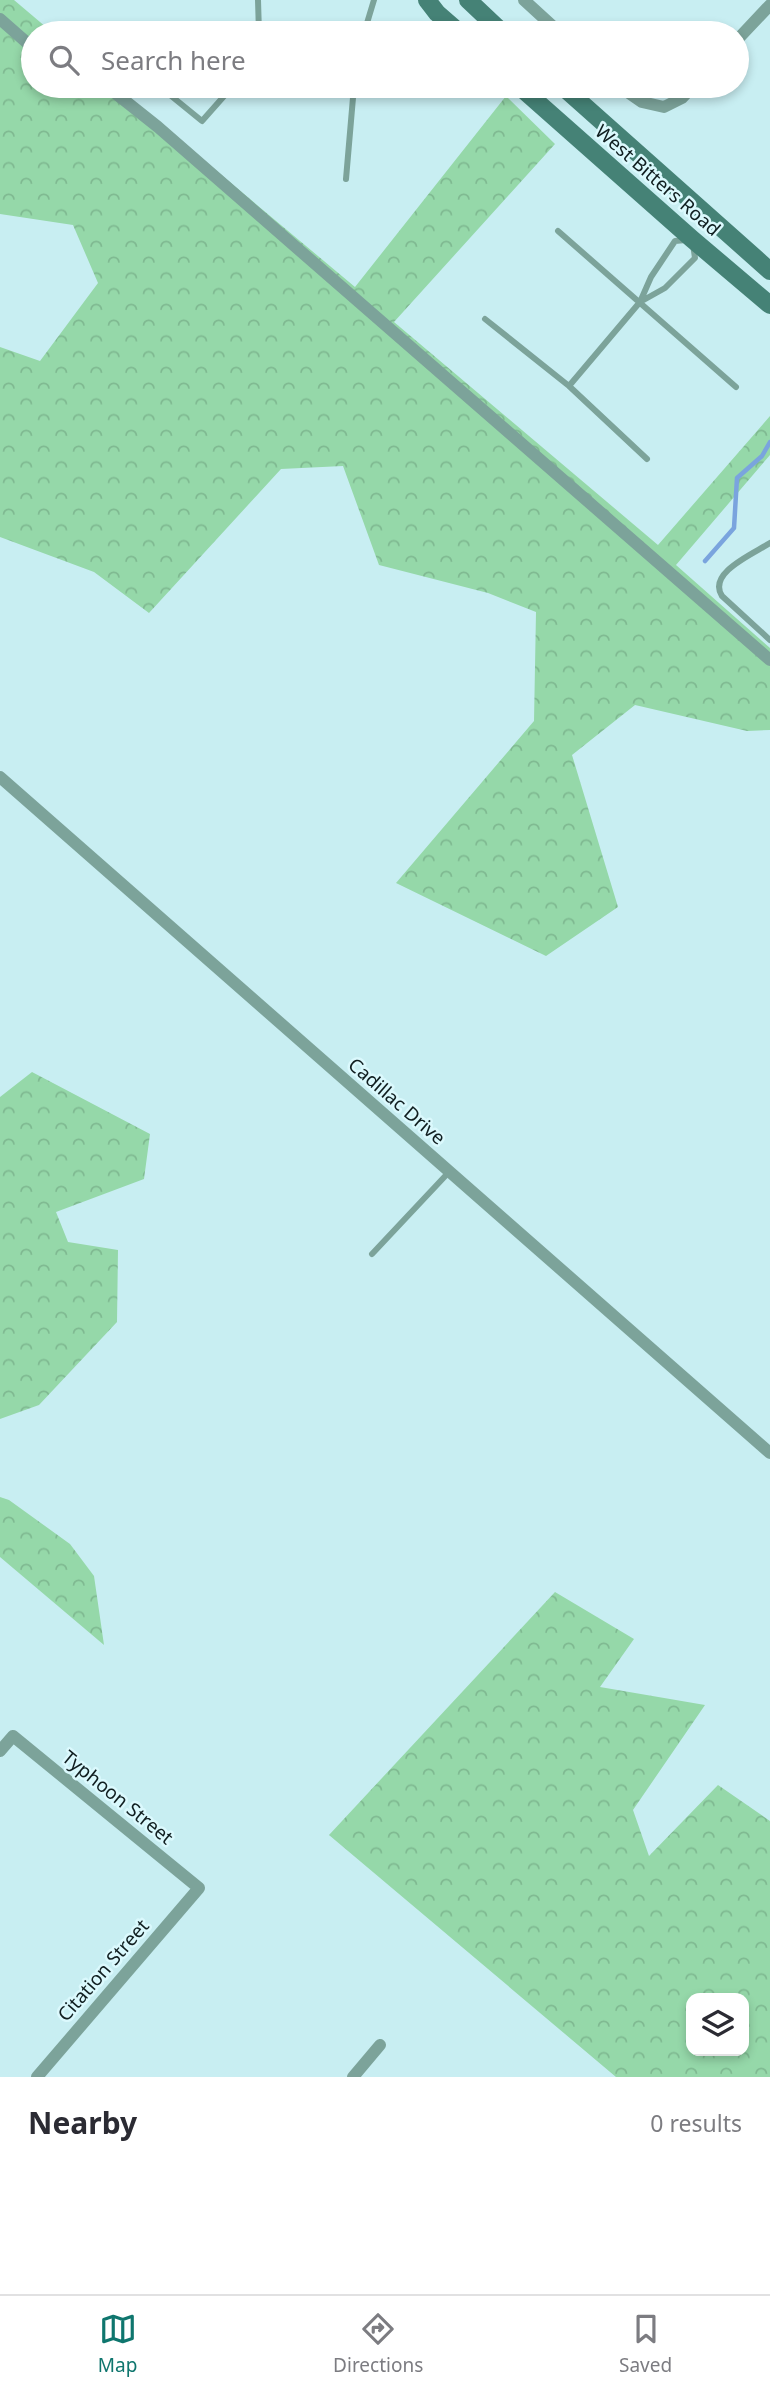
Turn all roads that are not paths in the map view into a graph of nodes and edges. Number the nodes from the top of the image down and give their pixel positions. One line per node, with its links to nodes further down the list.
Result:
1 (258, 0): 8 (lane)
2 (374, 0): 9 (lane)
3 (426, 0): 10 (main road)
4 (468, 0): 11 (main road)
5 (524, 0): 12 (street)
6 (770, 5): 13 (street)
7 (0, 19): 14 (street)
8 (259, 21)
9 (368, 21)
10 (446, 21)
11 (490, 21)
12 (547, 21)
13 (749, 27)
14 (21, 37)
15 (122, 98): 36 (street)
16 (174, 98): 17 (lane)
17 (222, 98)
18 (353, 98): 23 (lane)
19 (533, 98): 26 (main road, West Bitters Road)
20 (575, 98): 24 (main road, West Bitters Road)
21 (636, 98): 22 (street)
22 (682, 98)
23 (346, 180)
24 (709, 217): 26 (main road); 27 (main road, West Bitters Road)
25 (558, 231): 28 (lane)
26 (692, 239): 28 (lane); 28 (lane); 29 (main road, West Bitters Road)
27 (770, 271)
28 (640, 302): 31 (lane); 32 (lane)
29 (770, 305)
30 (485, 319): 31 (lane)
31 (569, 386): 33 (lane)
32 (736, 387)
33 (648, 459)
34 (770, 542): 35 (lane)
35 (770, 640)
36 (770, 660)
37 (0, 777): 38 (street, Cadillac Drive)
38 (449, 1172): 39 (lane); 40 (street, Cadillac Drive)
39 (372, 1254)
40 (770, 1453)
41 (0, 1751): 42 (street, Typhoon Street)
42 (199, 1888): 44 (street, Citation Street)
43 (380, 2045): 45 (street)
44 (37, 2077)
45 (353, 2077)

